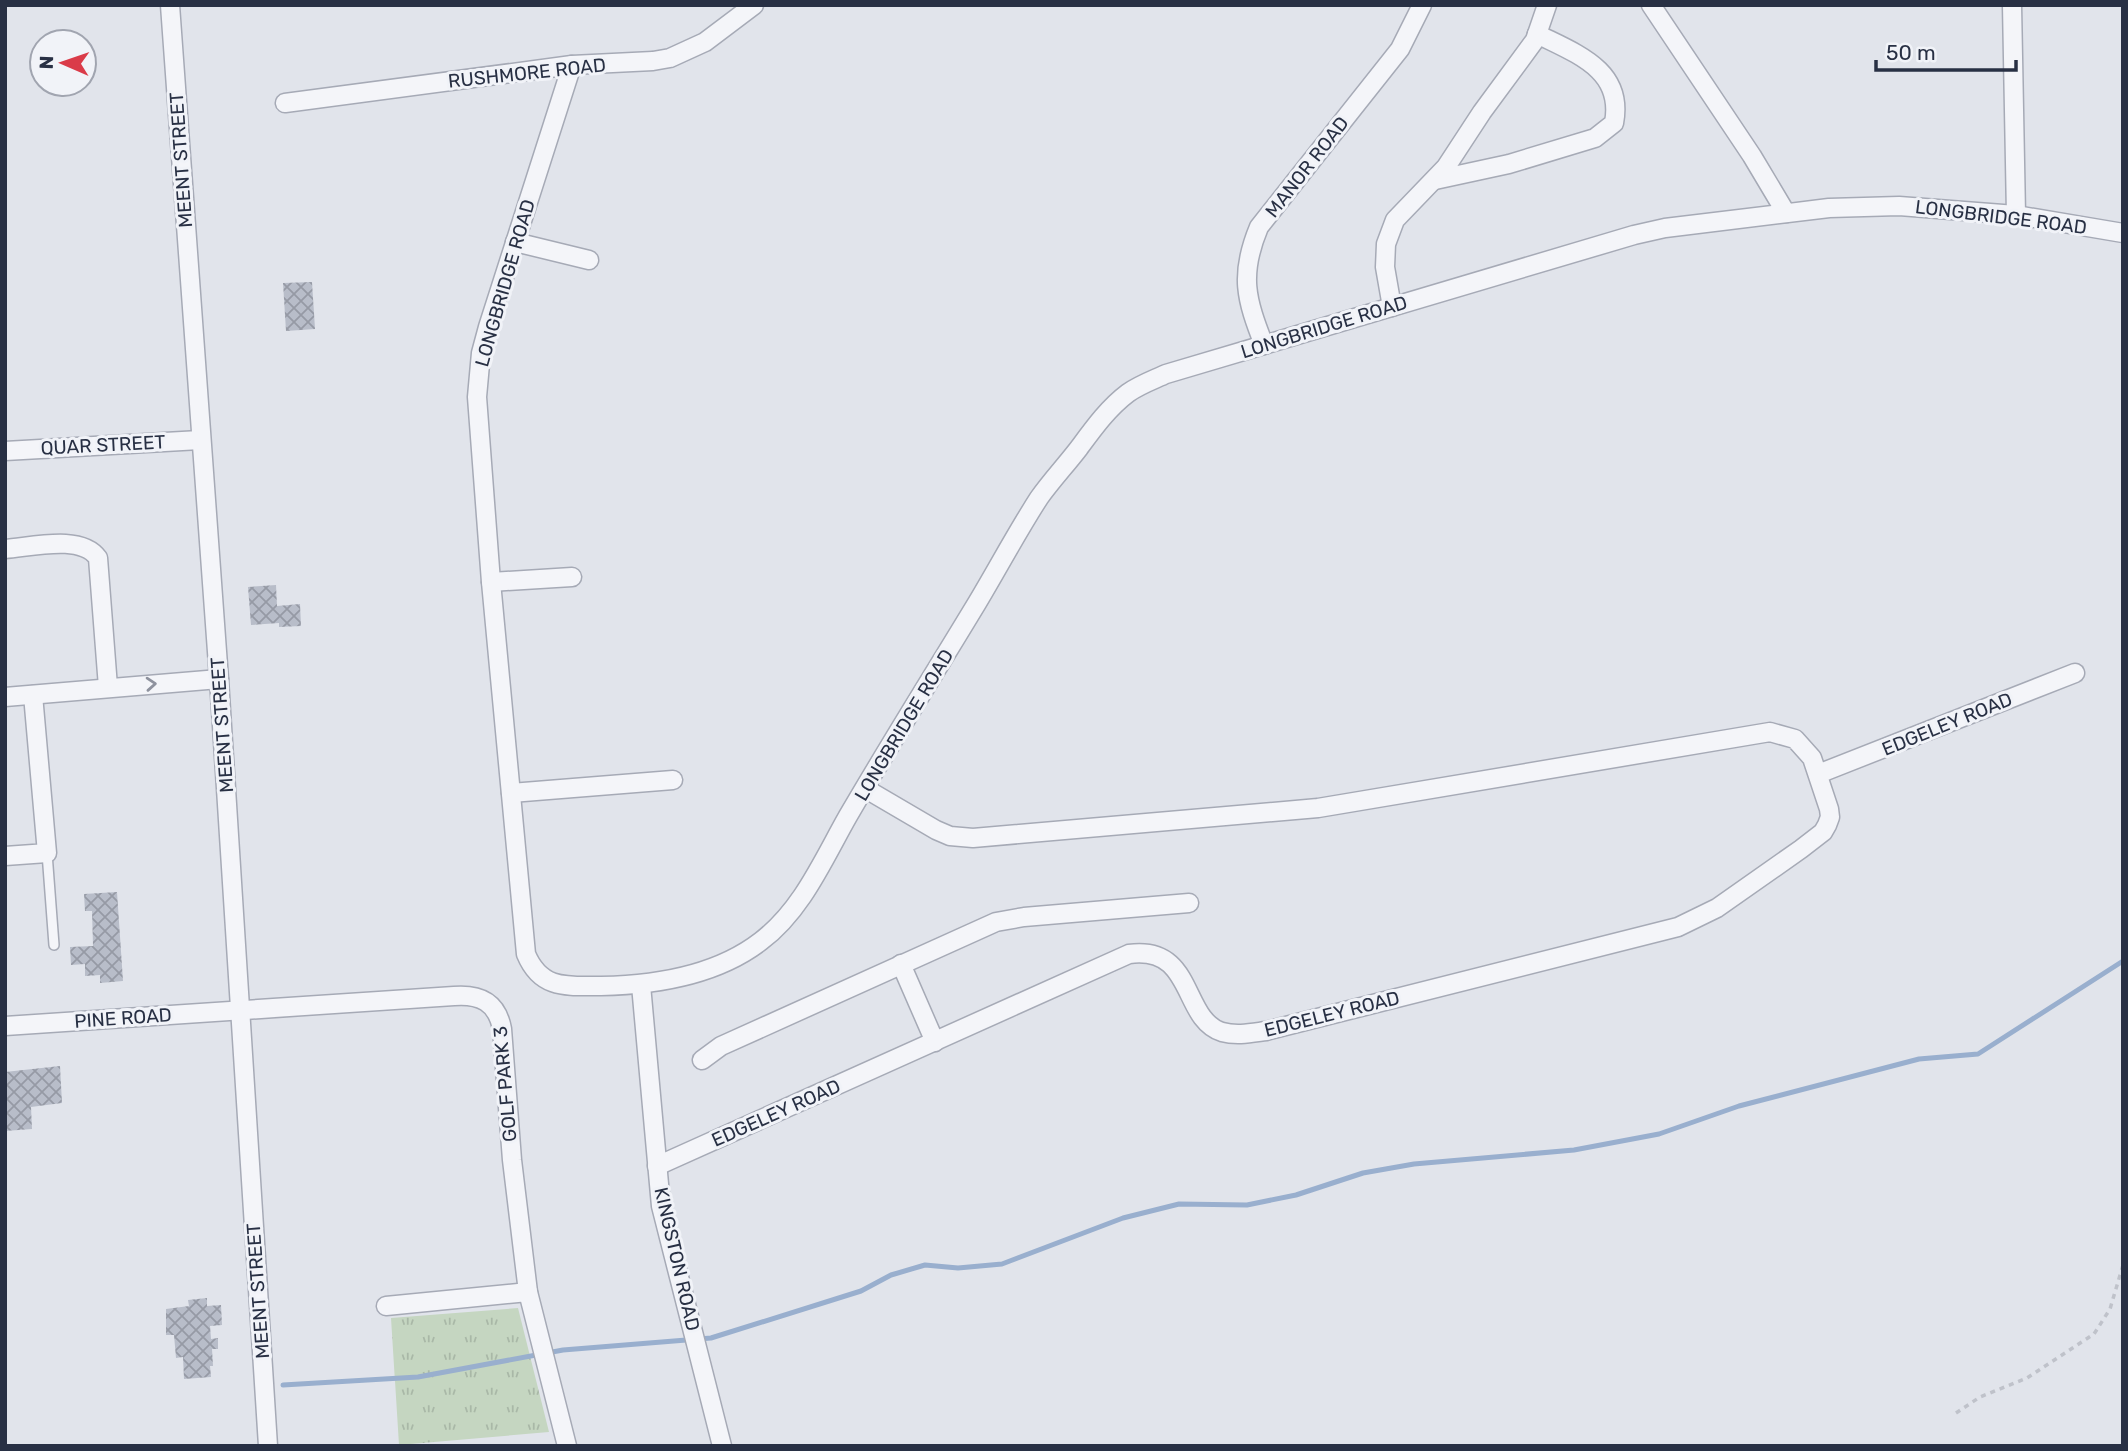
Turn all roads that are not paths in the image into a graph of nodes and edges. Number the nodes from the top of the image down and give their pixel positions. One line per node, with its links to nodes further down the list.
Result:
1 (170, 5): 18 (street, MEENT STREET)
2 (754, 5): 8 (street, RUSHMORE ROAD)
3 (1422, 5): 17 (street, MANOR ROAD)
4 (1547, 5): 7 (street)
5 (1651, 5): 11 (street)
6 (2012, 7): 12 (street)
7 (1537, 34): 10 (street); 10 (street)
8 (572, 65): 9 (street, RUSHMORE ROAD); 14 (street, LONGBRIDGE ROAD)
9 (285, 103)
10 (1435, 180): 16 (street)
11 (1786, 213): 12 (street, LONGBRIDGE ROAD); 16 (street, LONGBRIDGE ROAD)
12 (2016, 215): 13 (street, LONGBRIDGE ROAD)
13 (2123, 233)
14 (515, 242): 15 (street); 22 (street, LONGBRIDGE ROAD)
15 (589, 260)
16 (1392, 307): 17 (street, LONGBRIDGE ROAD)
17 (1264, 345): 30 (street, LONGBRIDGE ROAD)
18 (200, 440): 19 (street, QUAR STREET); 24 (street, MEENT STREET)
19 (5, 451)
20 (5, 548): 25 (street)
21 (572, 577): 22 (street)
22 (491, 582): 31 (street, LONGBRIDGE ROAD)
23 (2075, 673): 28 (street, EDGELEY ROAD)
24 (219, 679): 25 (street, one-way to 24); 38 (street, MEENT STREET)
25 (108, 687): 26 (street)
26 (33, 695): 27 (street); 32 (street)
27 (5, 697)
28 (1818, 774): 30 (street, EDGELEY ROAD); 40 (street, EDGELEY ROAD)
29 (673, 780): 31 (street)
30 (866, 789): 37 (street, LONGBRIDGE ROAD)
31 (511, 793): 37 (street, LONGBRIDGE ROAD)
32 (47, 853): 33 (street); 35 (lane)
33 (5, 856)
34 (1189, 903): 36 (street)
35 (54, 945)
36 (901, 964): 40 (street); 41 (street)
37 (641, 985): 42 (street, KINGSTON ROAD)
38 (240, 1010): 39 (street, PINE ROAD); 43 (street, GOLF PARK 3); 46 (street, MEENT STREET)
39 (5, 1026)
40 (935, 1042): 42 (street, EDGELEY ROAD)
41 (702, 1060)
42 (657, 1166): 48 (street, KINGSTON ROAD)
43 (528, 1292): 44 (street); 45 (street, GOLF PARK 3)
44 (386, 1306)
45 (567, 1445): 47 (street, GOLF PARK 3)
46 (268, 1446)
47 (556, 1446)
48 (722, 1446)

